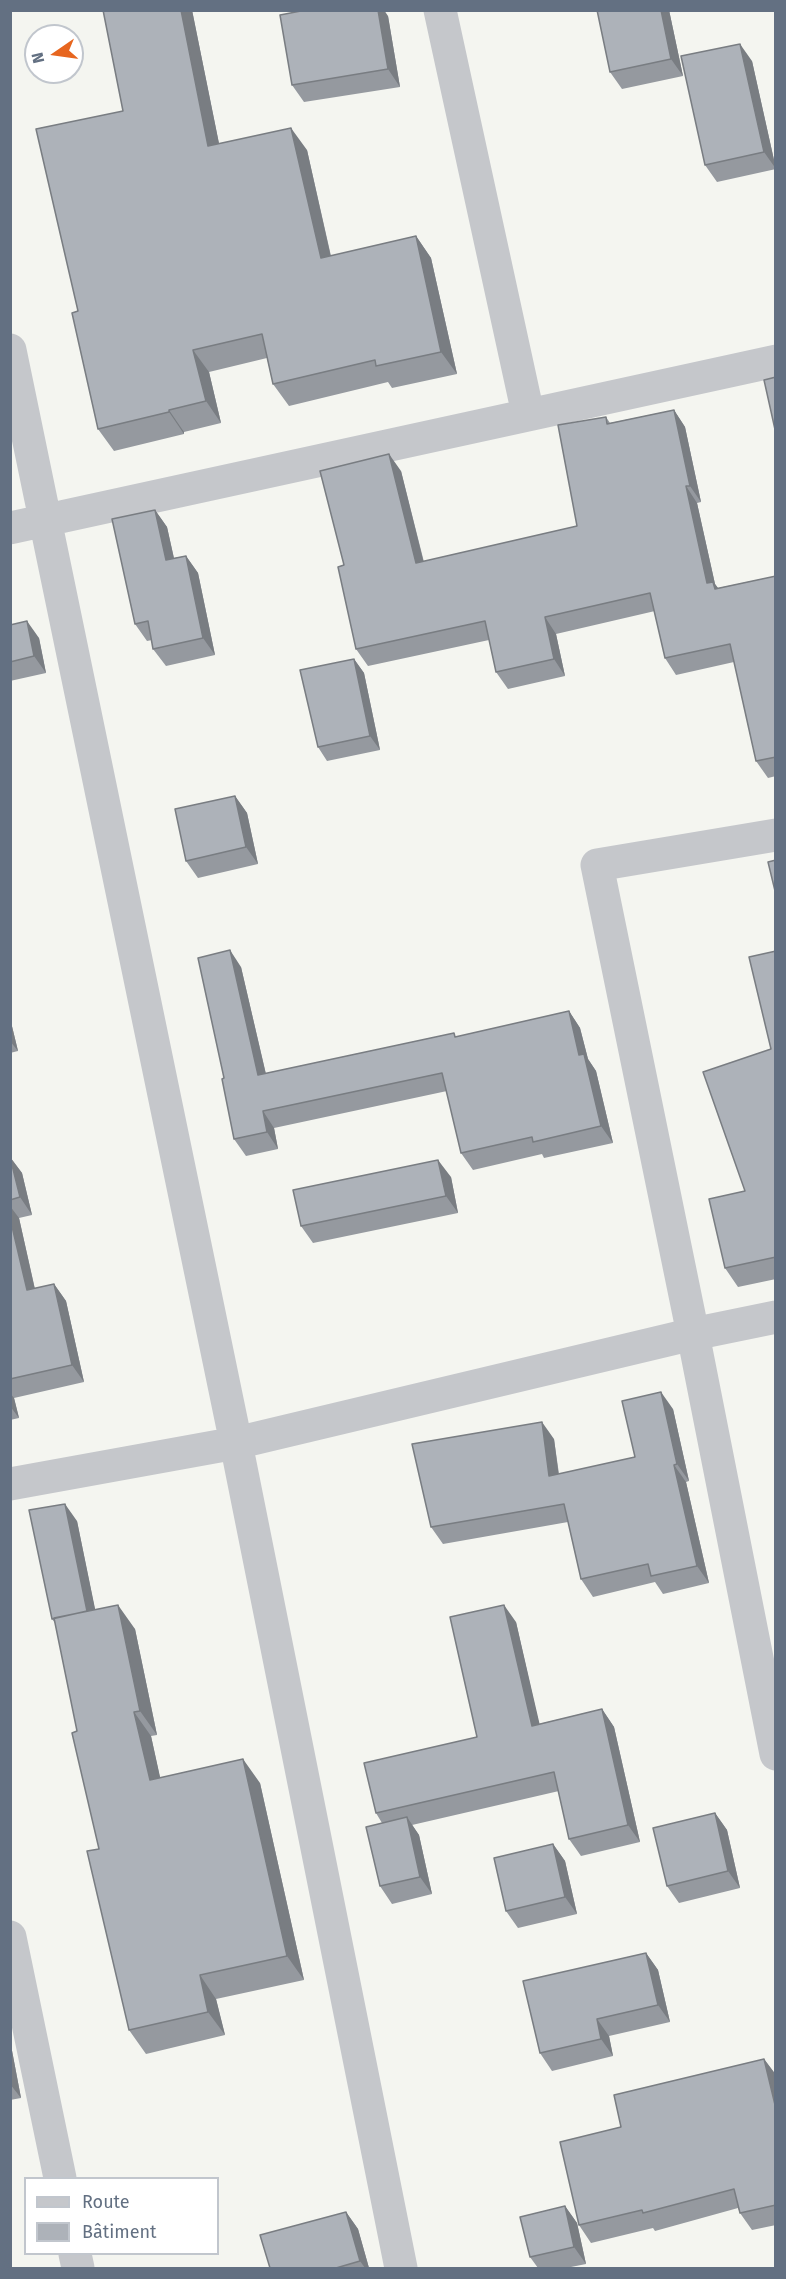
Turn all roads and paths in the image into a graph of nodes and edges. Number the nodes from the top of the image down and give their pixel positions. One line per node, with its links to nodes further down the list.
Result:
1 (440, 10): 4 (street)
2 (10, 350): 5 (street)
3 (776, 361): 4 (street)
4 (528, 414): 5 (street)
5 (47, 520): 6 (street); 10 (street)
6 (10, 528)
7 (776, 835): 9 (street)
8 (776, 1317): 9 (street)
9 (693, 1334): 10 (street); 12 (street)
10 (236, 1443): 11 (street); 15 (street)
11 (10, 1484)
12 (776, 1754)
13 (10, 1937): 14 (street)
14 (60, 2177)
15 (402, 2268)

